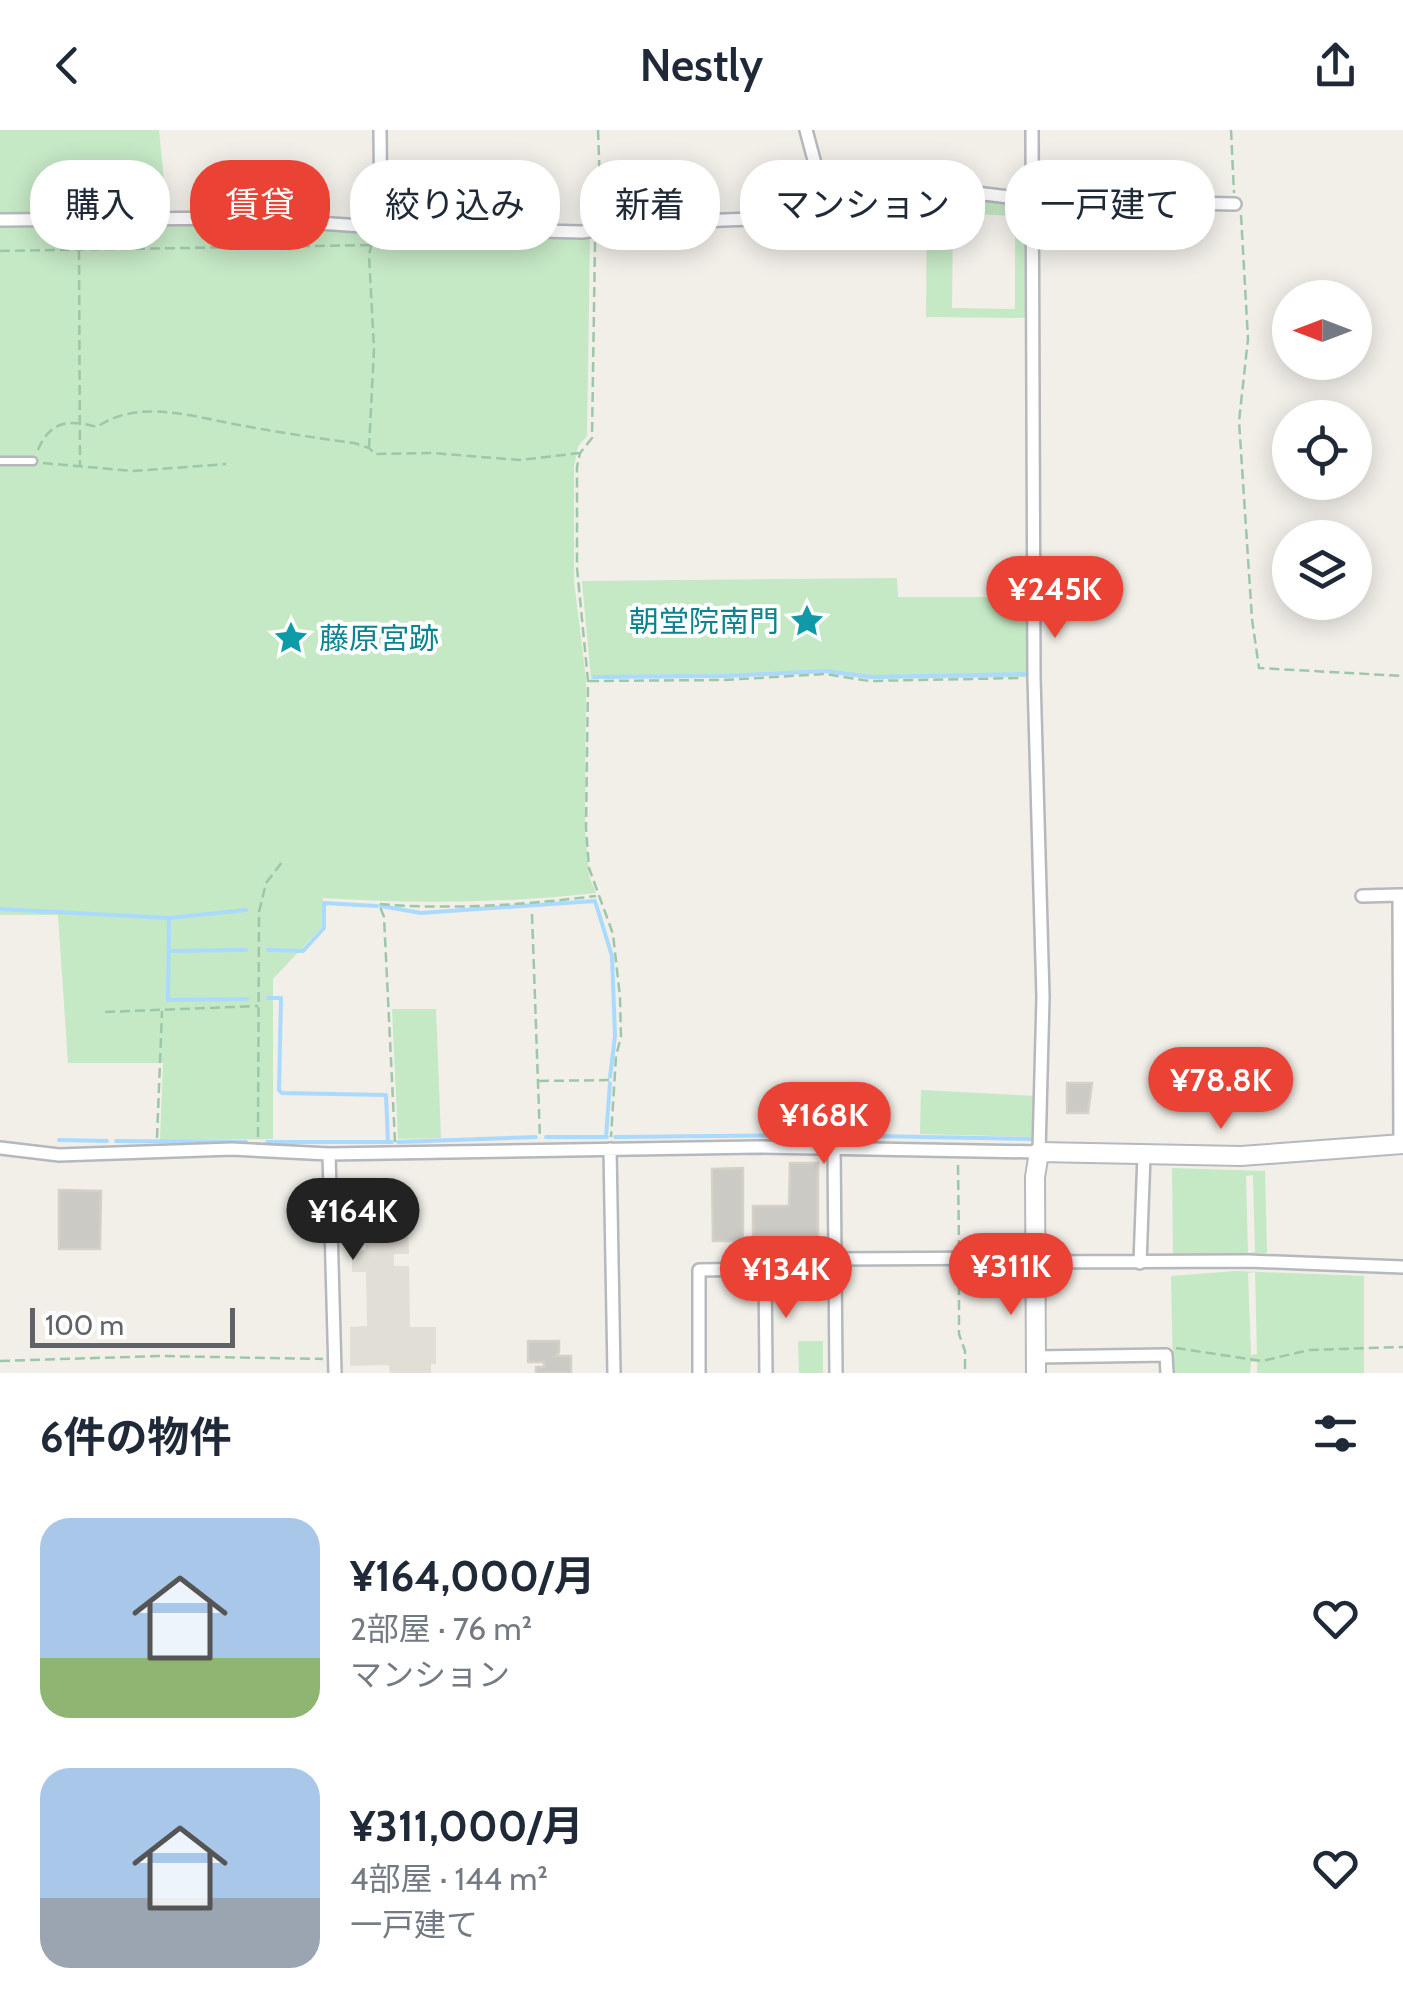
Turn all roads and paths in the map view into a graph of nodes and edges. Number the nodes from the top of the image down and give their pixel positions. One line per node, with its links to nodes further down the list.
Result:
1 (380, 130): 6 (street)
2 (598, 130): 7 (path)
3 (806, 130): 8 (street)
4 (1032, 130): 9 (street)
5 (1231, 130): 11 (path)
6 (380, 160)
7 (598, 160)
8 (814, 160)
9 (1032, 160)
10 (1215, 204): 11 (street)
11 (1235, 204): 28 (path)
12 (0, 220): 13 (street)
13 (350, 225)
14 (350, 245): 15 (path)
15 (170, 248)
16 (79, 250): 20 (path); 21 (path)
17 (370, 250): 22 (path)
18 (597, 250): 23 (path)
19 (1032, 250): 29 (street)
20 (0, 251)
21 (80, 422): 22 (path); 25 (path); 27 (path)
22 (369, 448): 23 (path)
23 (580, 453): 30 (path)
24 (0, 461): 25 (lane)
25 (32, 462): 27 (path)
26 (226, 464): 27 (path)
27 (80, 467)
28 (1403, 676)
29 (1034, 678): 30 (path); 49 (street)
30 (588, 681): 32 (path)
31 (282, 862): 36 (path)
32 (598, 895): 39 (path); 50 (path)
33 (1401, 895): 34 (street); 42 (street)
34 (1362, 896)
35 (532, 914): 40 (path)
36 (258, 1006): 37 (path); 45 (path)
37 (162, 1010): 38 (path); 41 (path)
38 (104, 1012)
39 (615, 1080): 40 (path); 46 (path)
40 (538, 1081): 48 (path)
41 (156, 1139)
42 (1402, 1144): 52 (street)
43 (834, 1147): 46 (street); 47 (street); 56 (street)
44 (0, 1148): 45 (street)
45 (258, 1149): 51 (street)
46 (610, 1149): 48 (street); 65 (street)
47 (958, 1149): 49 (street); 53 (path)
48 (540, 1150): 50 (street)
49 (1039, 1152): 52 (street); 54 (street)
50 (395, 1153): 51 (street)
51 (330, 1154): 64 (street)
52 (1144, 1155): 55 (street)
53 (959, 1258): 54 (street); 56 (street); 69 (path)
54 (1035, 1260): 55 (street); 63 (street)
55 (1140, 1263): 57 (street)
56 (835, 1264): 58 (street); 68 (street)
57 (1403, 1267)
58 (765, 1269): 66 (street); 67 (street)
59 (1173, 1348): 60 (path)
60 (1403, 1348)
61 (1083, 1357): 63 (street); 70 (street); 71 (street)
62 (0, 1361): 64 (path)
63 (1036, 1365)
64 (335, 1366)
65 (614, 1373)
66 (699, 1373)
67 (766, 1373)
68 (836, 1373)
69 (965, 1373)
70 (1083, 1373)
71 (1166, 1373)

